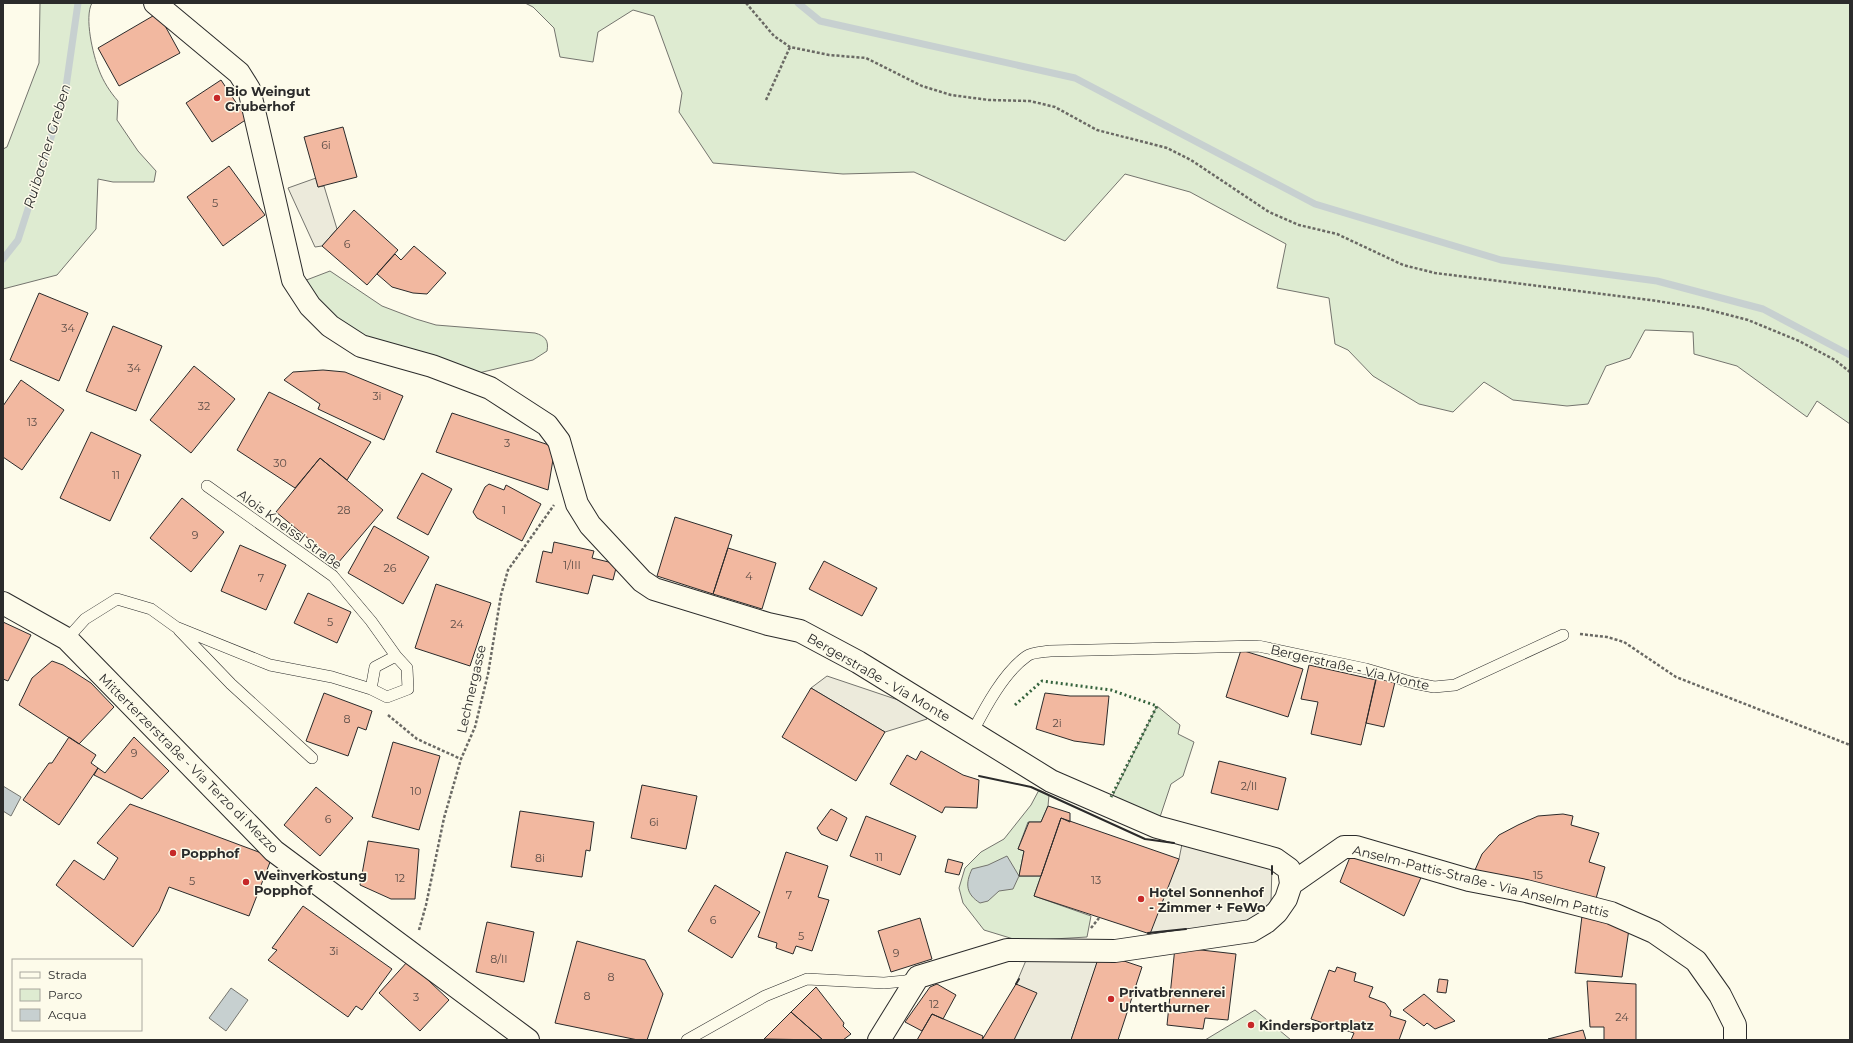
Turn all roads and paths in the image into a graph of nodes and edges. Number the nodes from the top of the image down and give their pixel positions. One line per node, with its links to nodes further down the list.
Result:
1 (155, 3): 6 (street, Bergerstraße - Via Monte)
2 (746, 3): 3 (path)
3 (790, 47): 4 (path); 5 (path)
4 (766, 100)
5 (1850, 372)
6 (570, 482): 14 (street, Bergerstraße - Via Monte); 17 (path, Lechnergasse)
7 (207, 486): 12 (lane, Alois Kneissl Straße)
8 (3, 603): 11 (street, Mitterterzerstraße - Via Terzo di Mezzo)
9 (176, 627): 11 (lane, Alois Kneissl Straße); 13 (lane, Alois Kneissl Straße); 16 (lane, Alois Kneissl Straße)
10 (1563, 635): 14 (lane, Bergerstraße - Via Monte); 15 (path)
11 (67, 640): 23 (street, Mitterterzerstraße - Via Terzo di Mezzo)
12 (396, 656): 13 (lane); 13 (lane, Alois Kneissl Straße)
13 (371, 689): 17 (path)
14 (973, 731): 18 (street, Bergerstraße - Via Monte)
15 (1850, 745)
16 (312, 758)
17 (461, 759): 20 (path, Lechnergasse)
18 (1291, 884): 22 (street); 26 (street, Anselm-Pattis-Straße - Via Anselm Pattis)
19 (1099, 918): 21 (path)
20 (418, 931)
21 (1088, 931)
22 (918, 977): 24 (lane); 25 (street)
23 (528, 1040)
24 (687, 1040)
25 (879, 1040)
26 (1735, 1040)

